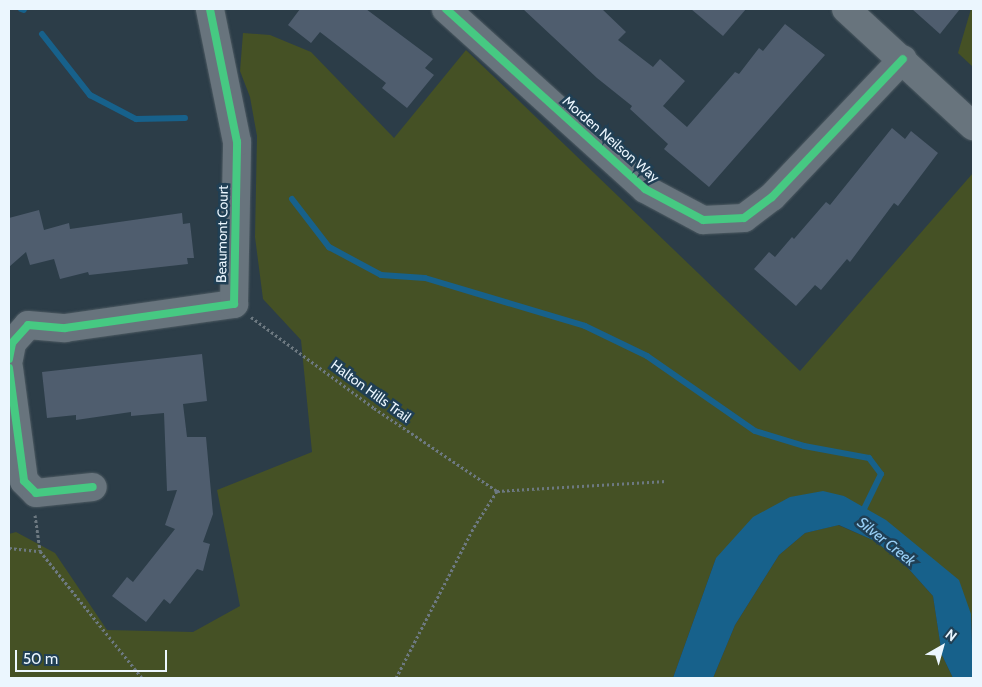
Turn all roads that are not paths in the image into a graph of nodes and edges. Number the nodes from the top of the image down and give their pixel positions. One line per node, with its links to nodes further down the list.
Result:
1 (210, 9): 6 (street, Beaumont Court)
2 (446, 9): 4 (street, Morden Neilson Way)
3 (846, 9): 4 (street)
4 (902, 59): 5 (street)
5 (973, 126)
6 (9, 359)
7 (9, 368): 8 (street)
8 (94, 487)

